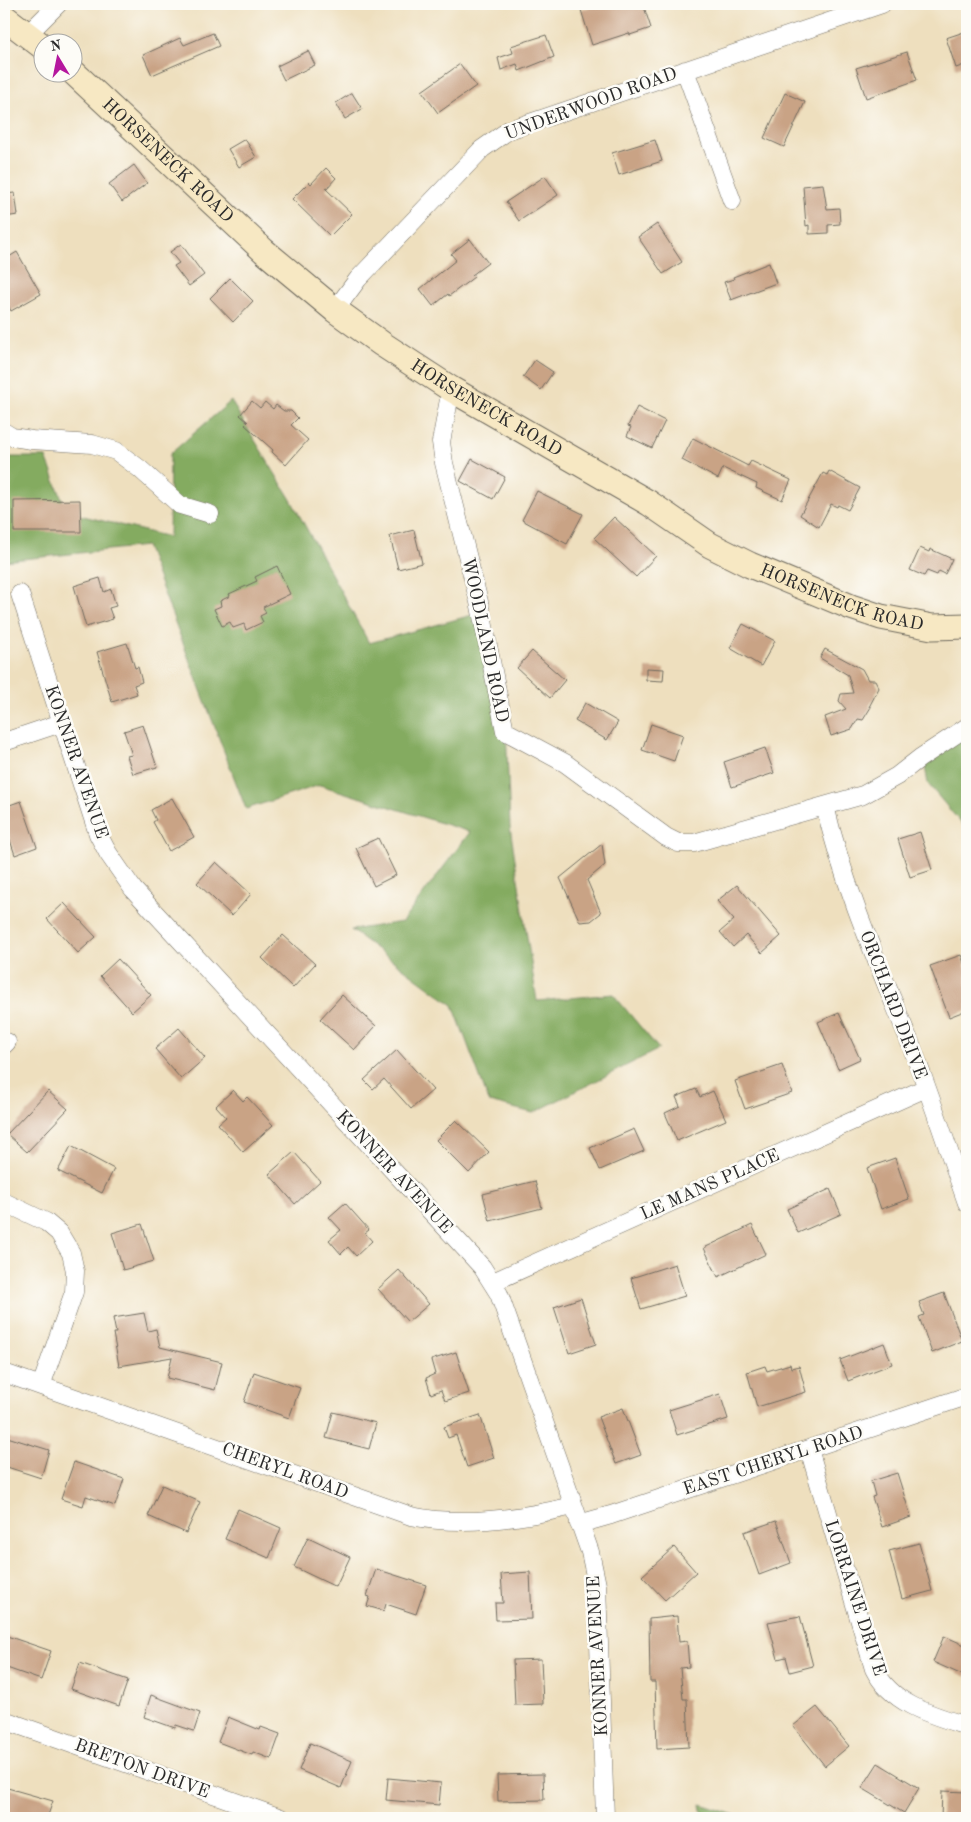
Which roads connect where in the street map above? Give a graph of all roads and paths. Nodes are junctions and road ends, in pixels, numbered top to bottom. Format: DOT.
graph roads {
  1 [pos="58,4"];
  2 [pos="882,4"];
  3 [pos="4,17"];
  4 [pos="40,32"];
  5 [pos="32,38"];
  6 [pos="685,70"];
  7 [pos="82,81"];
  8 [pos="732,201"];
  9 [pos="335,310"];
  10 [pos="451,389"];
  11 [pos="4,432"];
  12 [pos="210,514"];
  13 [pos="20,594"];
  14 [pos="967,626"];
  15 [pos="61,723"];
  16 [pos="967,727"];
  17 [pos="4,742"];
  18 [pos="825,806"];
  19 [pos="926,1088"];
  20 [pos="4,1202"];
  21 [pos="967,1203"];
  22 [pos="493,1282"];
  23 [pos="4,1374"];
  24 [pos="41,1386"];
  25 [pos="967,1396"];
  26 [pos="809,1449"];
  27 [pos="572,1506"];
  28 [pos="579,1524"];
  29 [pos="4,1720"];
  30 [pos="967,1726"];
  31 [pos="281,1818"];
  32 [pos="605,1818"];
  1 -- 4 [label="street"];
  2 -- 6 [label="street, UNDERWOOD ROAD"];
  3 -- 5 [label="street"];
  6 -- 8 [label="street"];
  6 -- 9 [label="street, UNDERWOOD ROAD"];
  7 -- 9 [label="street, HORSENECK ROAD"];
  9 -- 10 [label="street, HORSENECK ROAD"];
  10 -- 14 [label="street, HORSENECK ROAD"];
  10 -- 18 [label="street, WOODLAND ROAD"];
  11 -- 12 [label="street"];
  13 -- 15 [label="street, KONNER AVENUE"];
  15 -- 17 [label="street"];
  15 -- 22 [label="street, KONNER AVENUE"];
  16 -- 18 [label="street, WOODLAND ROAD"];
  18 -- 19 [label="street, ORCHARD DRIVE"];
  19 -- 21 [label="street, ORCHARD DRIVE"];
  19 -- 22 [label="street, LE MANS PLACE"];
  20 -- 24 [label="street"];
  22 -- 27 [label="street, KONNER AVENUE"];
  23 -- 24 [label="street, CHERYL ROAD"];
  24 -- 27 [label="street, CHERYL ROAD"];
  25 -- 26 [label="street, EAST CHERYL ROAD"];
  26 -- 28 [label="street, EAST CHERYL ROAD"];
  26 -- 30 [label="street, LORRAINE DRIVE"];
  27 -- 28 [label="street, KONNER AVENUE"];
  28 -- 32 [label="street, KONNER AVENUE"];
  29 -- 31 [label="street, BRETON DRIVE"];
}
